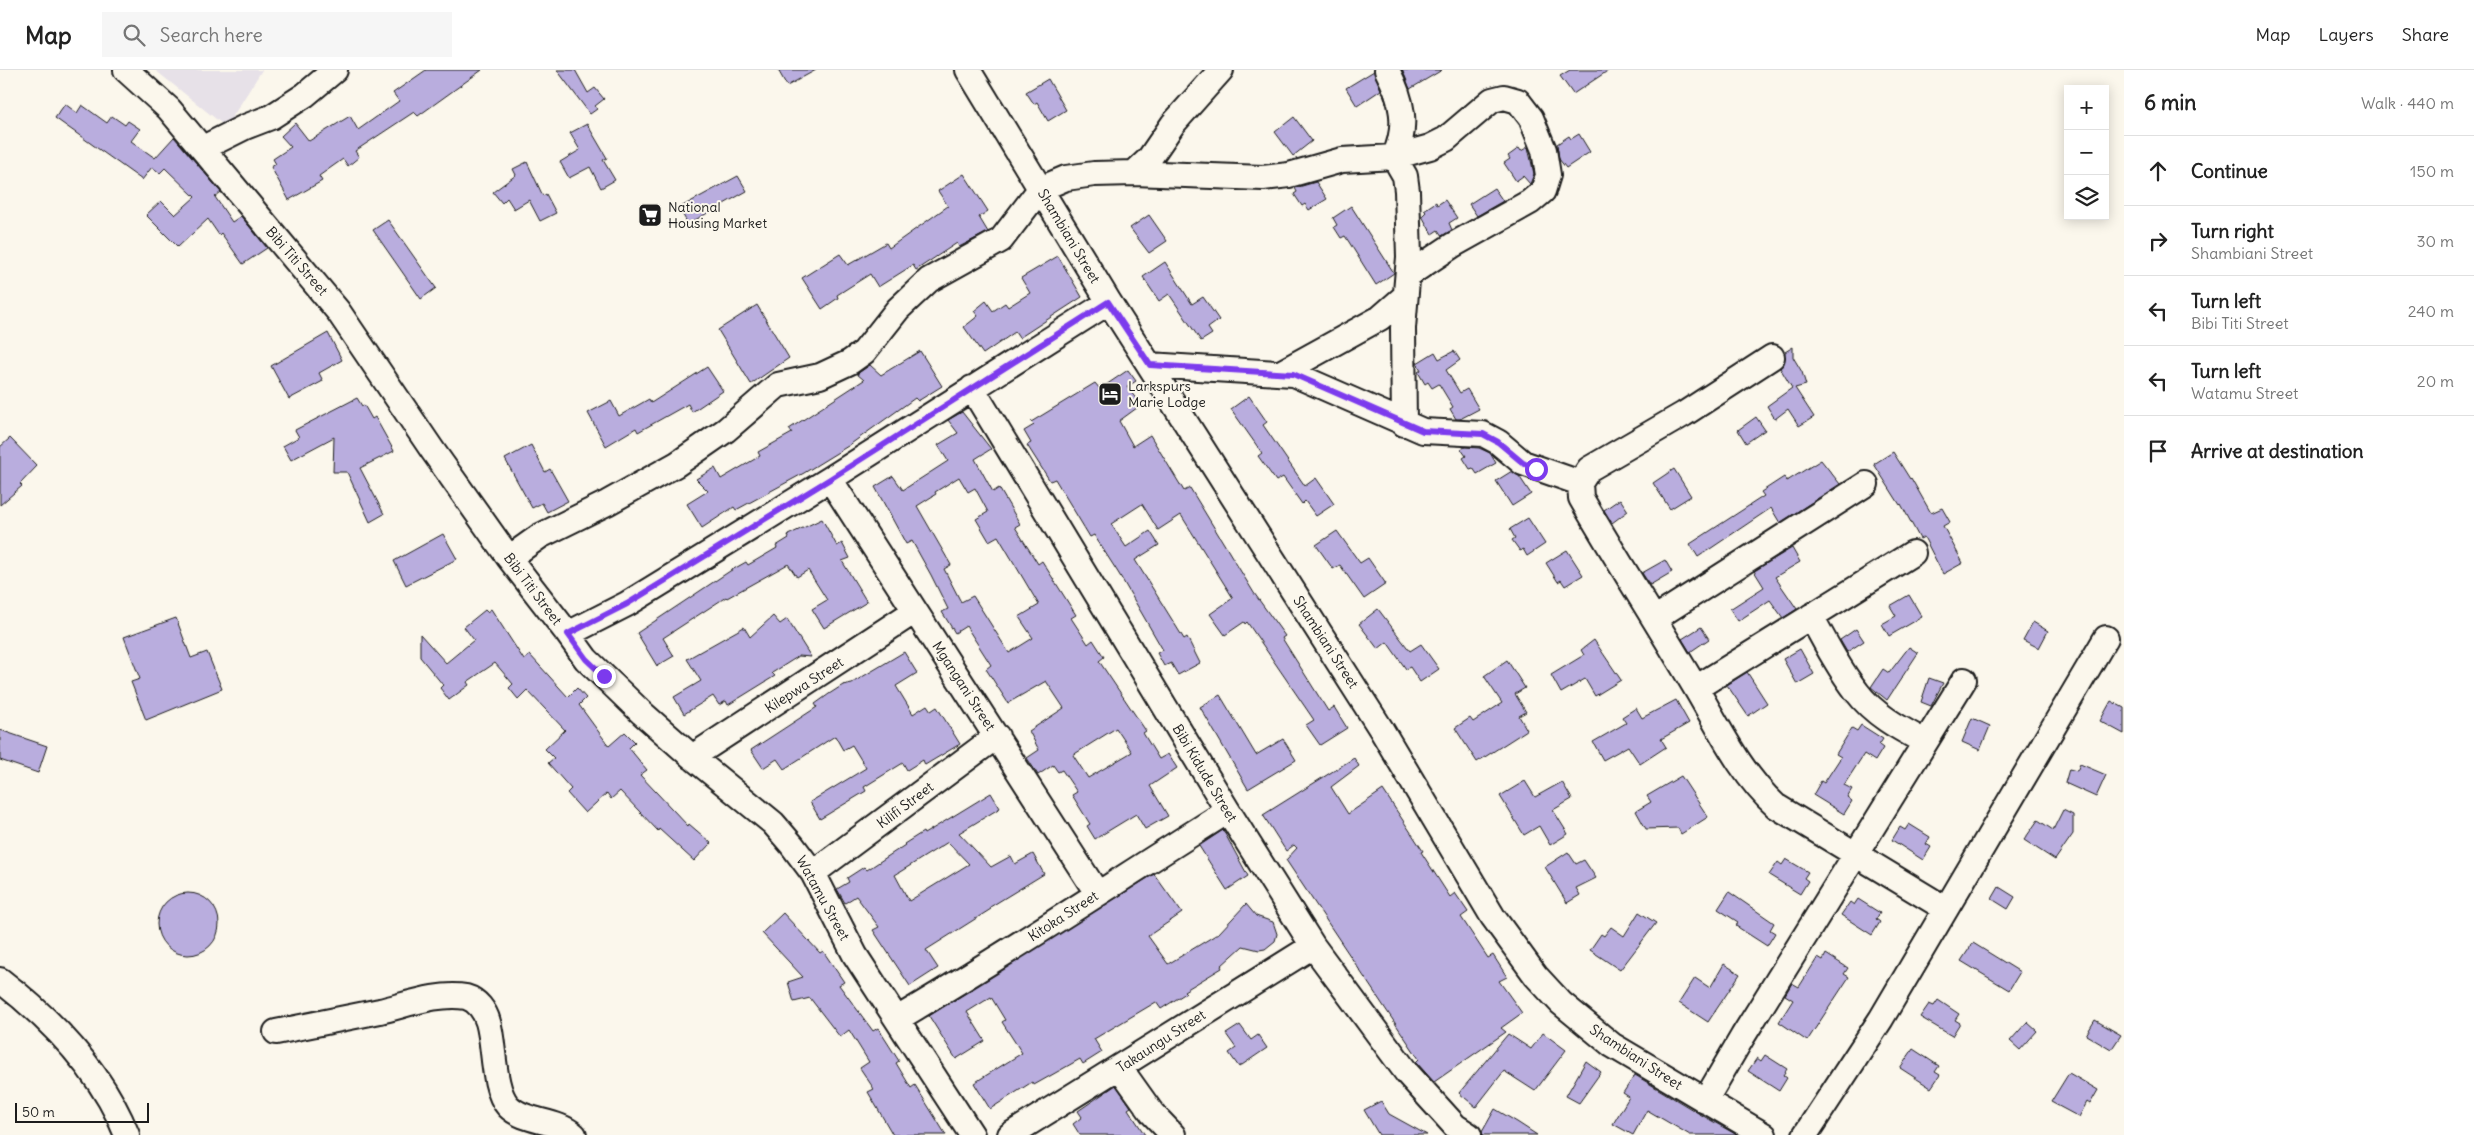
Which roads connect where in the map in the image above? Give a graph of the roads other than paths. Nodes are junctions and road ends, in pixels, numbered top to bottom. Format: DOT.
graph roads {
  1 [pos="126,70"];
  2 [pos="335,70"];
  3 [pos="968,70"];
  4 [pos="1221,70"];
  5 [pos="1387,70"];
  6 [pos="1430,147"];
  7 [pos="203,148"];
  8 [pos="1394,157"];
  9 [pos="1134,173"];
  10 [pos="1407,185"];
  11 [pos="1040,188"];
  12 [pos="1406,286"];
  13 [pos="1108,302"];
  14 [pos="1772,357"];
  15 [pos="1150,365"];
  16 [pos="1282,372"];
  17 [pos="972,388"];
  18 [pos="1404,424"];
  19 [pos="830,479"];
  20 [pos="1580,483"];
  21 [pos="1866,484"];
  22 [pos="1913,553"];
  23 [pos="510,558"];
  24 [pos="916,611"];
  25 [pos="1811,616"];
  26 [pos="1654,619"];
  27 [pos="568,634"];
  28 [pos="2106,638"];
  29 [pos="1964,680"];
  30 [pos="1696,688"];
  31 [pos="997,736"];
  32 [pos="1925,742"];
  33 [pos="692,757"];
  34 [pos="1228,811"];
  35 [pos="1856,853"];
  36 [pos="813,873"];
  37 [pos="1097,893"];
  38 [pos="1946,910"];
  39 [pos="1313,946"];
  40 [pos="0,980"];
  41 [pos="897,1019"];
  42 [pos="276,1032"];
  43 [pos="1120,1068"];
  44 [pos="1705,1100"];
  45 [pos="1458,1132"];
  46 [pos="127,1135"];
  47 [pos="574,1135"];
  48 [pos="972,1135"];
  49 [pos="1010,1135"];
  50 [pos="1172,1135"];
  51 [pos="1764,1135"];
  52 [pos="1805,1135"];
  1 -- 7 [label="street, Bibi Titi Street"];
  2 -- 7 [label="street"];
  3 -- 11 [label="street, Shambiani Street"];
  4 -- 9 [label="street"];
  5 -- 8 [label="street"];
  6 -- 8 [label="street"];
  6 -- 10 [label="street"];
  6 -- 12 [label="street"];
  7 -- 23 [label="street, Bibi Titi Street"];
  8 -- 9 [label="street"];
  8 -- 10 [label="street"];
  9 -- 11 [label="street"];
  10 -- 12 [label="street"];
  11 -- 13 [label="street, Shambiani Street"];
  11 -- 23 [label="street"];
  12 -- 16 [label="street"];
  12 -- 18 [label="street"];
  13 -- 15 [label="street, Shambiani Street"];
  13 -- 17 [label="street, Bibi Titi Street"];
  14 -- 20 [label="street"];
  15 -- 16 [label="street"];
  15 -- 44 [label="street, Shambiani Street"];
  16 -- 18 [label="street"];
  17 -- 19 [label="street, Bibi Titi Street"];
  17 -- 34 [label="street, Bibi Kidude Street"];
  18 -- 20 [label="street"];
  19 -- 24 [label="street, Mgangani Street"];
  19 -- 27 [label="street, Bibi Titi Street"];
  20 -- 26 [label="street"];
  21 -- 26 [label="street"];
  22 -- 25 [label="street"];
  23 -- 27 [label="street, Bibi Titi Street"];
  24 -- 31 [label="street, Mgangani Street"];
  24 -- 33 [label="street, Kilepwa Street"];
  25 -- 30 [label="street"];
  25 -- 32 [label="street"];
  26 -- 30 [label="street"];
  27 -- 33 [label="street, Watamu Street"];
  28 -- 38 [label="street"];
  29 -- 32 [label="street"];
  30 -- 35 [label="street"];
  31 -- 36 [label="street, Kilifi Street"];
  31 -- 37 [label="street, Mgangani Street"];
  32 -- 35 [label="street"];
  33 -- 36 [label="street, Watamu Street"];
  34 -- 37 [label="street, Kitoka Street"];
  34 -- 39 [label="street, Bibi Kidude Street"];
  35 -- 38 [label="street"];
  35 -- 44 [label="street"];
  36 -- 41 [label="street, Watamu Street"];
  37 -- 41 [label="street, Kitoka Street"];
  38 -- 52 [label="street"];
  39 -- 43 [label="street, Takaungu Street"];
  39 -- 45 [label="street, Bibi Kidude Street"];
  40 -- 46 [label="street"];
  41 -- 48 [label="street, Watamu Street"];
  42 -- 47 [label="street"];
  43 -- 49 [label="street, Takaungu Street"];
  43 -- 50 [label="street"];
  44 -- 51 [label="street, Shambiani Street"];
}
